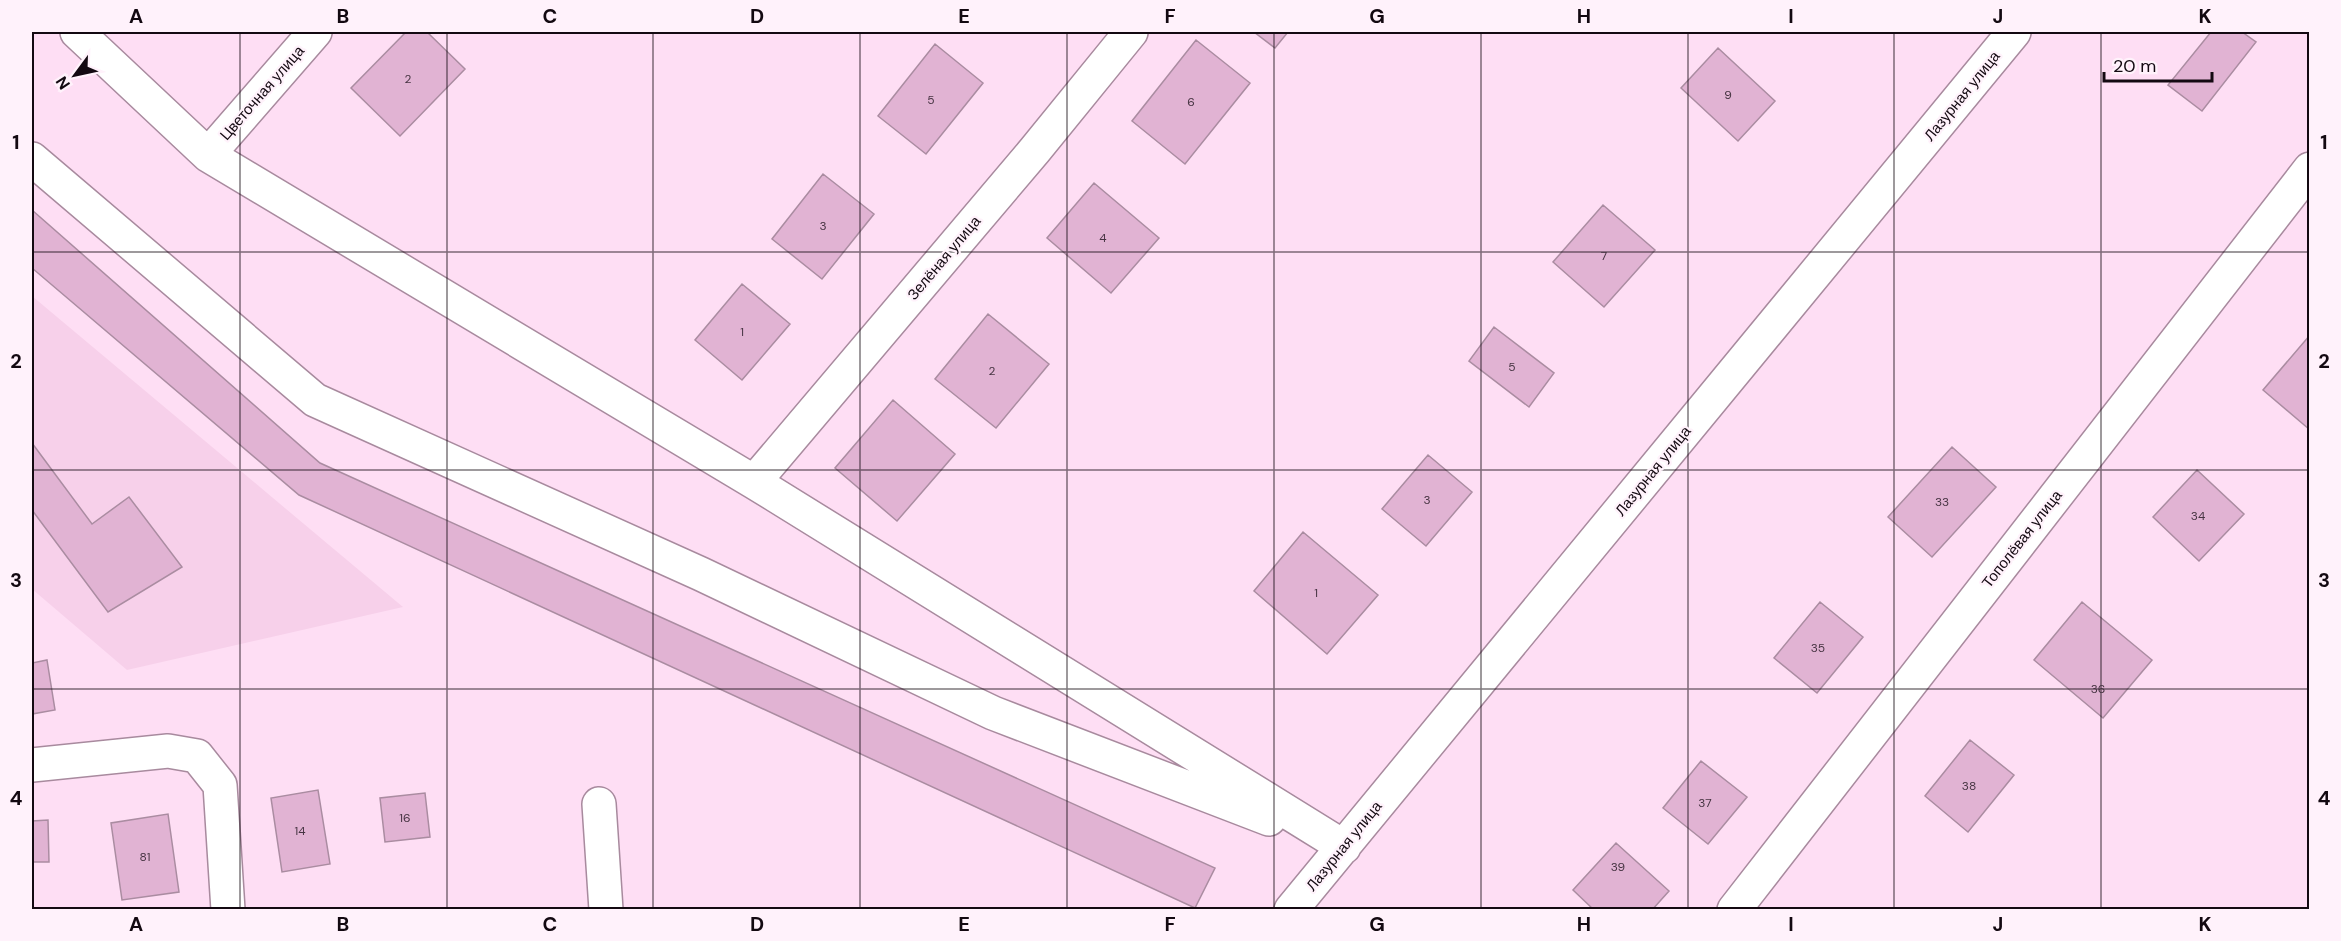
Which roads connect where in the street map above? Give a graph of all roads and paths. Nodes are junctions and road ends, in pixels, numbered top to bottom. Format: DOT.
graph roads {
  1 [pos="77,32"];
  2 [pos="315,32"];
  3 [pos="1131,32"];
  4 [pos="2014,32"];
  5 [pos="208,154"];
  6 [pos="32,159"];
  7 [pos="2310,169"];
  8 [pos="754,482"];
  9 [pos="32,765"];
  10 [pos="599,804"];
  11 [pos="1344,847"];
  12 [pos="1300,907"];
  13 [pos="228,909"];
  14 [pos="606,909"];
  15 [pos="1734,909"];
  1 -- 5 [label="street"];
  2 -- 5 [label="street, Цветочная улица"];
  3 -- 8 [label="street, Зелёная улица"];
  4 -- 11 [label="street, Лазурная улица"];
  5 -- 8 [label="street"];
  6 -- 11 [label="street"];
  7 -- 15 [label="street, Тополёвая улица"];
  8 -- 11 [label="street"];
  9 -- 13 [label="street"];
  10 -- 14 [label="street"];
  11 -- 12 [label="street, Лазурная улица"];
}
